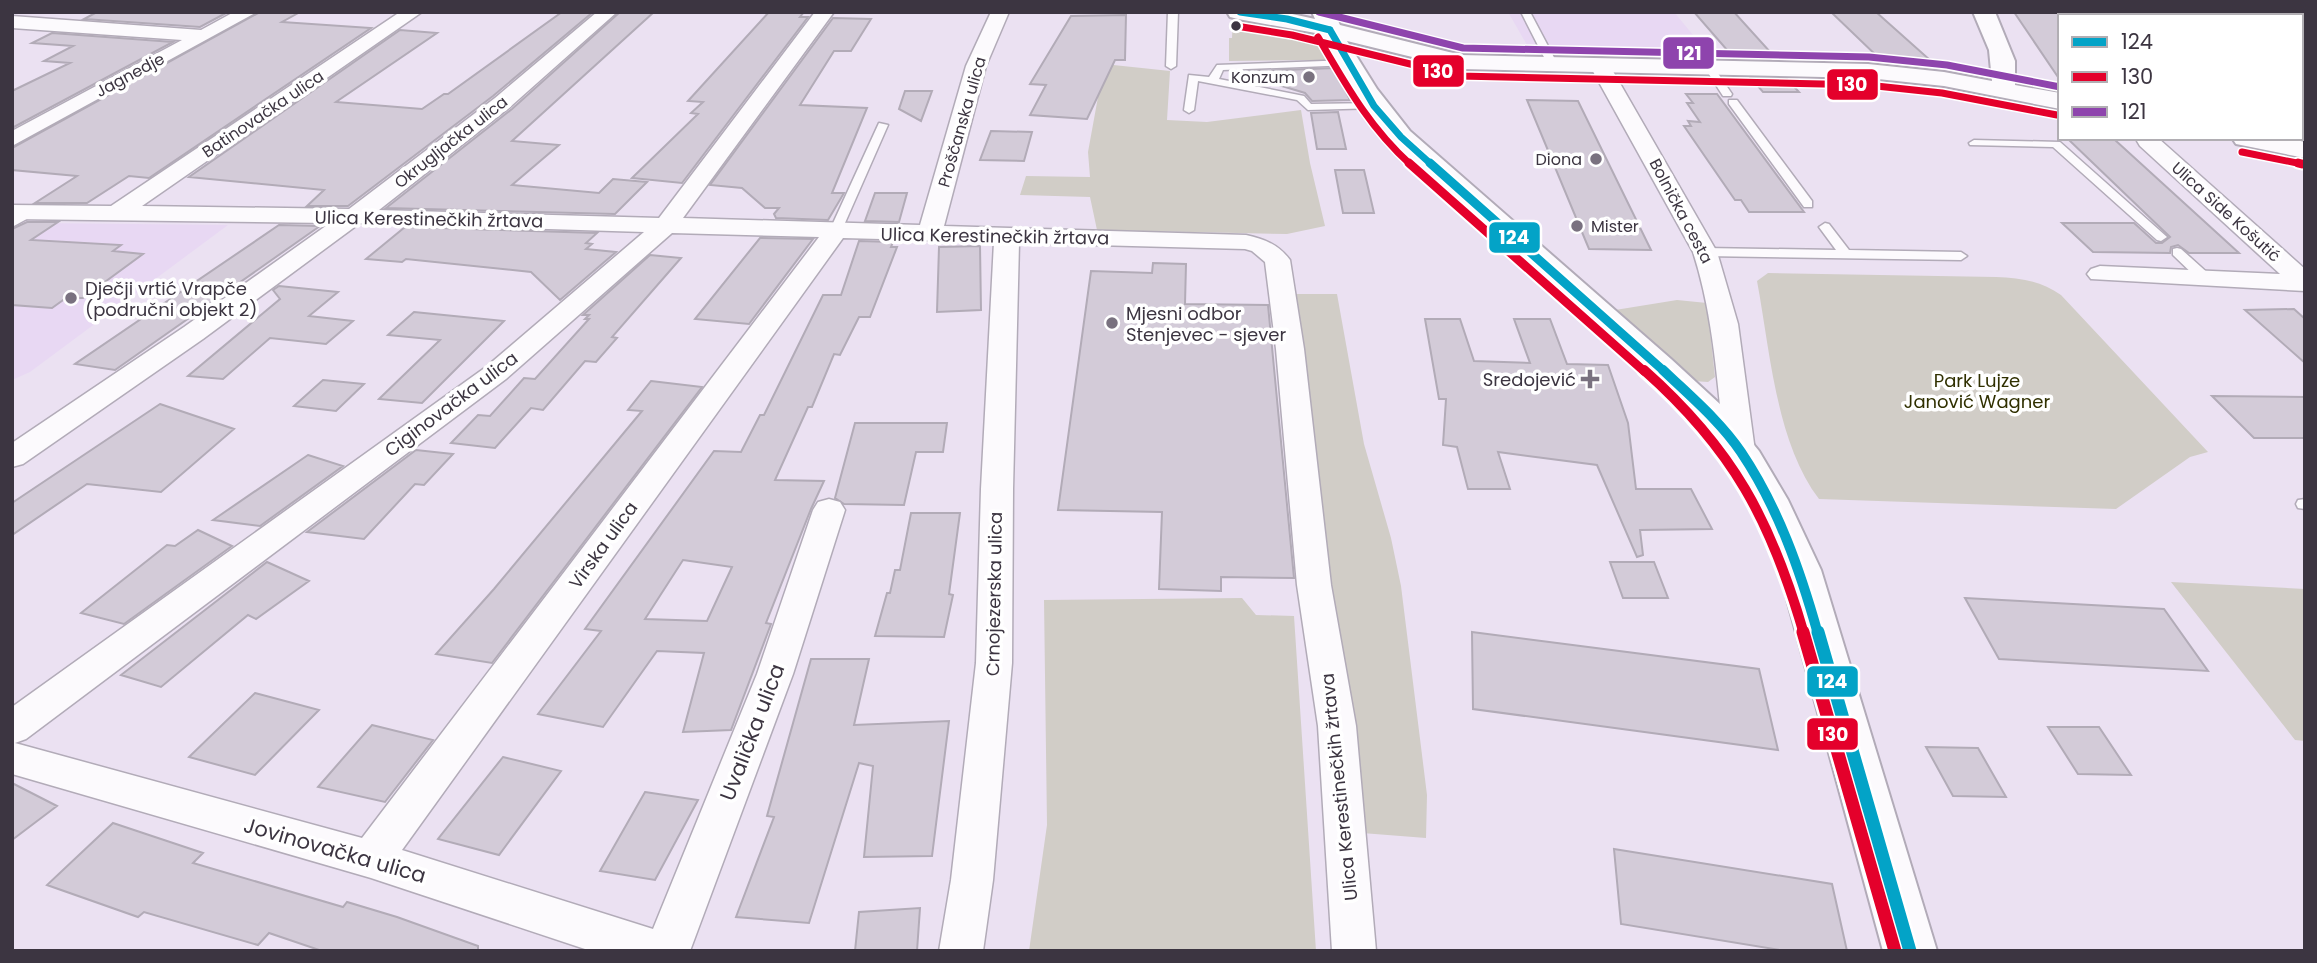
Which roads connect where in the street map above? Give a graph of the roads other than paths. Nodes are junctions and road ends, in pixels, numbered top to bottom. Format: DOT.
graph roads {
  1 [pos="248,12"];
  2 [pos="413,12"];
  3 [pos="608,12"];
  4 [pos="825,12"];
  5 [pos="1000,12"];
  6 [pos="1172,12"];
  7 [pos="1238,12"];
  8 [pos="1525,12"];
  9 [pos="1984,12"];
  10 [pos="1327,21"];
  11 [pos="12,22"];
  12 [pos="204,36"];
  13 [pos="1461,62"];
  14 [pos="1553,65"];
  15 [pos="1171,66"];
  16 [pos="1600,66"];
  17 [pos="1247,67"];
  18 [pos="1710,68"];
  19 [pos="1213,80"];
  20 [pos="1361,82"];
  21 [pos="1245,87"];
  22 [pos="2001,89"];
  23 [pos="2058,101"];
  24 [pos="1189,110"];
  25 [pos="12,122"];
  26 [pos="39,125"];
  27 [pos="883,125"];
  28 [pos="12,140"];
  29 [pos="2255,140"];
  30 [pos="2148,141"];
  31 [pos="1974,143"];
  32 [pos="2305,150"];
  33 [pos="1808,204"];
  34 [pos="114,215"];
  35 [pos="18,216"];
  36 [pos="354,216"];
  37 [pos="665,226"];
  38 [pos="1825,227"];
  39 [pos="835,232"];
  40 [pos="930,234"];
  41 [pos="1007,236"];
  42 [pos="2161,237"];
  43 [pos="1705,252"];
  44 [pos="2177,252"];
  45 [pos="1846,255"];
  46 [pos="1961,256"];
  47 [pos="2100,275"];
  48 [pos="2204,278"];
  49 [pos="2305,283"];
  50 [pos="1740,451"];
  51 [pos="12,457"];
  52 [pos="829,510"];
  53 [pos="12,728"];
  54 [pos="12,758"];
  55 [pos="371,859"];
  56 [pos="655,951"];
  57 [pos="667,951"];
  58 [pos="961,951"];
  59 [pos="1354,951"];
  60 [pos="1910,951"];
  1 -- 12 [label="street, Jagnedje"];
  2 -- 34 [label="street, Batinovačka ulica"];
  3 -- 36 [label="street, Okrugljačka ulica"];
  4 -- 37 [label="street, Ciginovačka ulica"];
  5 -- 40 [label="street, Proščanska ulica"];
  6 -- 15 [label="lane"];
  7 -- 10 [label="street"];
  8 -- 14 [label="lane"];
  9 -- 22 [label="street"];
  10 -- 13 [label="street"];
  10 -- 20 [label="street"];
  11 -- 12 [label="street"];
  12 -- 26 [label="street, Jagnedje"];
  13 -- 14 [label="street"];
  13 -- 20 [label="street"];
  14 -- 16 [label="street"];
  16 -- 18 [label="street"];
  16 -- 43 [label="street, Bolnička cesta"];
  17 -- 19 [label="lane"];
  17 -- 20 [label="lane"];
  17 -- 21 [label="lane"];
  18 -- 22 [label="street"];
  18 -- 33 [label="lane"];
  19 -- 21 [label="lane"];
  19 -- 24 [label="lane"];
  20 -- 21 [label="lane"];
  20 -- 50 [label="street"];
  22 -- 23 [label="street"];
  25 -- 26 [label="street"];
  26 -- 28 [label="street, Jagnedje"];
  27 -- 39 [label="lane"];
  29 -- 32 [label="street"];
  30 -- 49 [label="street, Ulica Side Košutić"];
  31 -- 42 [label="lane"];
  34 -- 35 [label="street, Ulica Kerestinečkih žrtava"];
  34 -- 36 [label="street, Ulica Kerestinečkih žrtava"];
  36 -- 37 [label="street, Ulica Kerestinečkih žrtava"];
  36 -- 51 [label="street, Okrugljačka ulica"];
  37 -- 39 [label="street, Ulica Kerestinečkih žrtava"];
  37 -- 53 [label="street, Ciginovačka ulica"];
  38 -- 45 [label="lane"];
  39 -- 40 [label="street, Ulica Kerestinečkih žrtava"];
  39 -- 55 [label="street, Virska ulica"];
  40 -- 41 [label="street, Ulica Kerestinečkih žrtava"];
  41 -- 58 [label="street, Crnojezerska ulica"];
  41 -- 59 [label="street, Ulica Kerestinečkih žrtava"];
  43 -- 45 [label="lane"];
  43 -- 50 [label="street, Bolnička cesta"];
  44 -- 48 [label="lane"];
  45 -- 46 [label="lane"];
  47 -- 48 [label="street, Ulica Side Košutić"];
  48 -- 49 [label="street, Ulica Side Košutić"];
  50 -- 60 [label="street"];
  52 -- 57 [label="street, Uvalička ulica"];
  54 -- 55 [label="street, Jovinovačka ulica"];
  55 -- 56 [label="street, Jovinovačka ulica"];
}
